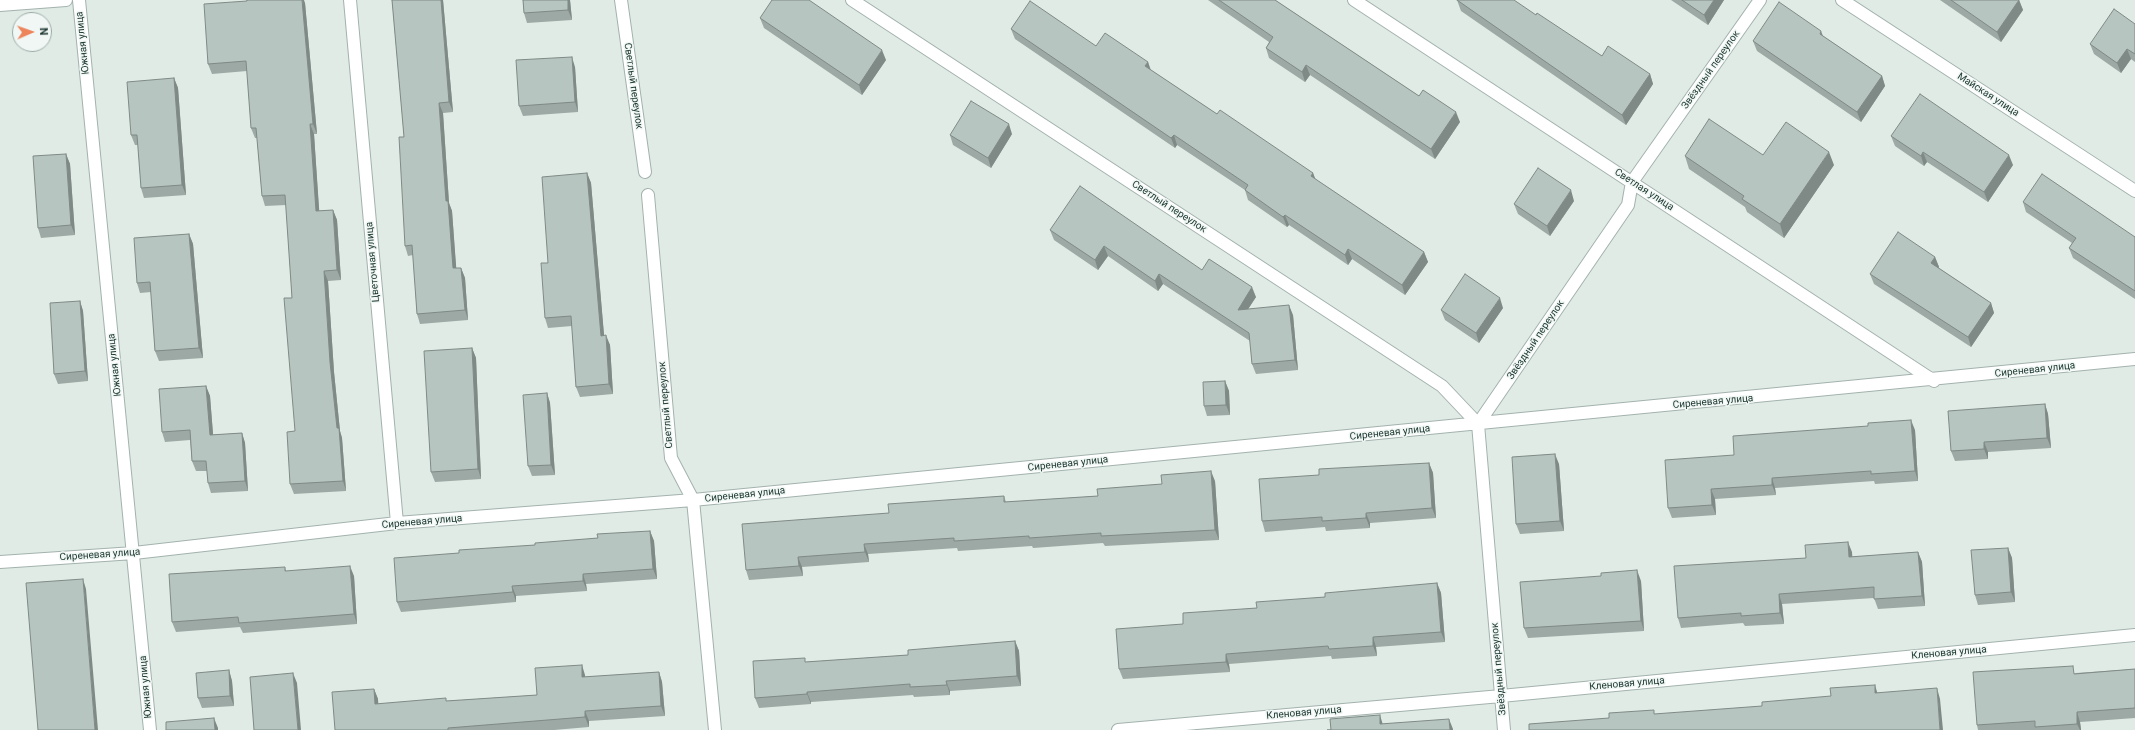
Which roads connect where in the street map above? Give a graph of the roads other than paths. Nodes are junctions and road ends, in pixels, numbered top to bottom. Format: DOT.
graph roads {
  1 [pos="66,0"];
  2 [pos="79,0"];
  3 [pos="350,0"];
  4 [pos="621,0"];
  5 [pos="852,0"];
  6 [pos="1354,0"];
  7 [pos="1760,0"];
  8 [pos="1842,0"];
  9 [pos="0,5"];
  10 [pos="645,172"];
  11 [pos="1632,182"];
  12 [pos="2135,191"];
  13 [pos="648,195"];
  14 [pos="2135,360"];
  15 [pos="1934,380"];
  16 [pos="1478,424"];
  17 [pos="693,500"];
  18 [pos="397,523"];
  19 [pos="134,553"];
  20 [pos="0,562"];
  21 [pos="2135,635"];
  22 [pos="1501,696"];
  23 [pos="150,730"];
  24 [pos="715,730"];
  25 [pos="1118,730"];
  26 [pos="1504,730"];
  1 -- 9 [label="street"];
  2 -- 19 [label="street, Южная улица"];
  3 -- 18 [label="street, Цветочная улица"];
  4 -- 10 [label="street, Светлый переулок"];
  5 -- 16 [label="street, Светлый переулок"];
  6 -- 11 [label="street, Светлая улица"];
  7 -- 11 [label="street, Звёздный переулок"];
  8 -- 12 [label="street, Майская улица"];
  11 -- 15 [label="street, Светлая улица"];
  11 -- 16 [label="street, Звёздный переулок"];
  13 -- 17 [label="street, Светлый переулок"];
  14 -- 15 [label="street, Сиреневая улица"];
  15 -- 16 [label="street, Сиреневая улица"];
  16 -- 17 [label="street, Сиреневая улица"];
  16 -- 22 [label="street, Звёздный переулок"];
  17 -- 18 [label="street, Сиреневая улица"];
  17 -- 24 [label="street, Светлый переулок"];
  18 -- 19 [label="street, Сиреневая улица"];
  19 -- 20 [label="street, Сиреневая улица"];
  19 -- 23 [label="street, Южная улица"];
  21 -- 22 [label="street, Кленовая улица"];
  22 -- 25 [label="street, Кленовая улица"];
  22 -- 26 [label="street, Звёздный переулок"];
}
